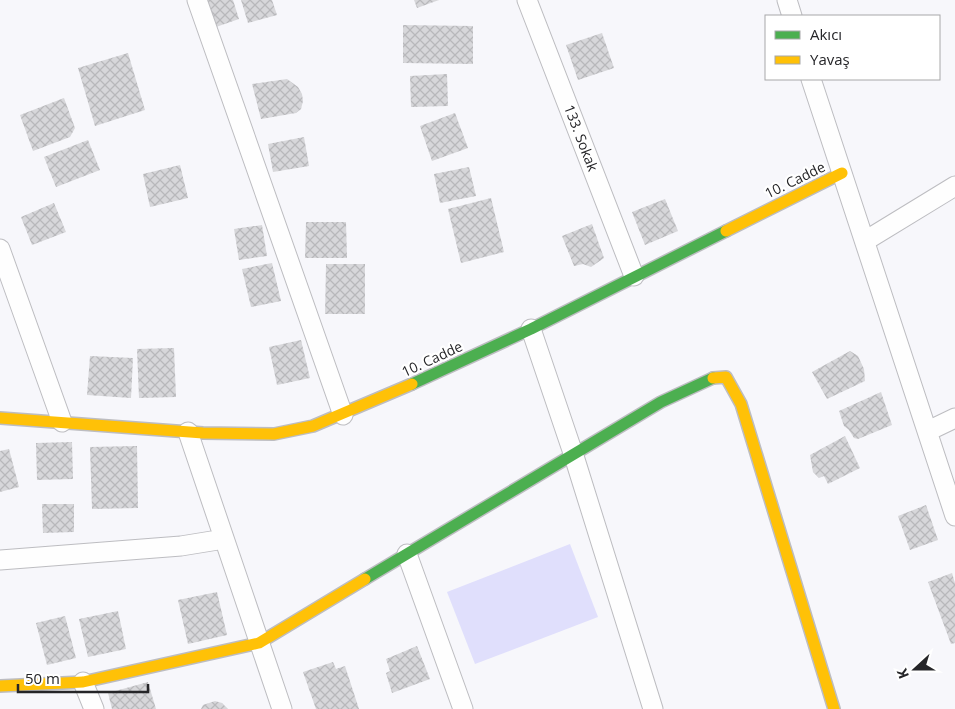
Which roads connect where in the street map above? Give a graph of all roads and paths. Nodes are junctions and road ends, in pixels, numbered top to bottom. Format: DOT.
graph roads {
  1 [pos="197,0"];
  2 [pos="527,0"];
  3 [pos="787,0"];
  4 [pos="792,15"];
  5 [pos="811,80"];
  6 [pos="842,173"];
  7 [pos="955,186"];
  8 [pos="865,241"];
  9 [pos="0,250"];
  10 [pos="634,276"];
  11 [pos="531,329"];
  12 [pos="343,415"];
  13 [pos="0,418"];
  14 [pos="955,418"];
  15 [pos="62,422"];
  16 [pos="928,431"];
  17 [pos="188,432"];
  18 [pos="573,453"];
  19 [pos="955,516"];
  20 [pos="224,539"];
  21 [pos="407,554"];
  22 [pos="0,560"];
  23 [pos="259,643"];
  24 [pos="83,682"];
  25 [pos="0,686"];
  26 [pos="94,709"];
  27 [pos="282,709"];
  28 [pos="463,709"];
  29 [pos="653,709"];
  30 [pos="834,709"];
  1 -- 12 [label="street"];
  2 -- 10 [label="street, 133. Sokak"];
  3 -- 4 [label="street"];
  5 -- 6 [label="street"];
  6 -- 8 [label="street"];
  6 -- 10 [label="street, 10. Cadde"];
  7 -- 8 [label="street"];
  8 -- 16 [label="street"];
  9 -- 15 [label="street"];
  10 -- 11 [label="street, 10. Cadde"];
  11 -- 12 [label="street, 10. Cadde"];
  11 -- 18 [label="street"];
  12 -- 17 [label="street, 10. Cadde"];
  13 -- 15 [label="street, 10. Cadde"];
  14 -- 16 [label="street"];
  15 -- 17 [label="street, 10. Cadde"];
  16 -- 19 [label="street"];
  17 -- 20 [label="street"];
  18 -- 21 [label="street"];
  18 -- 29 [label="street"];
  18 -- 30 [label="street"];
  20 -- 22 [label="street"];
  20 -- 23 [label="street"];
  21 -- 23 [label="street"];
  21 -- 28 [label="street"];
  23 -- 24 [label="street"];
  23 -- 27 [label="street"];
  24 -- 25 [label="street"];
  24 -- 26 [label="street"];
}
